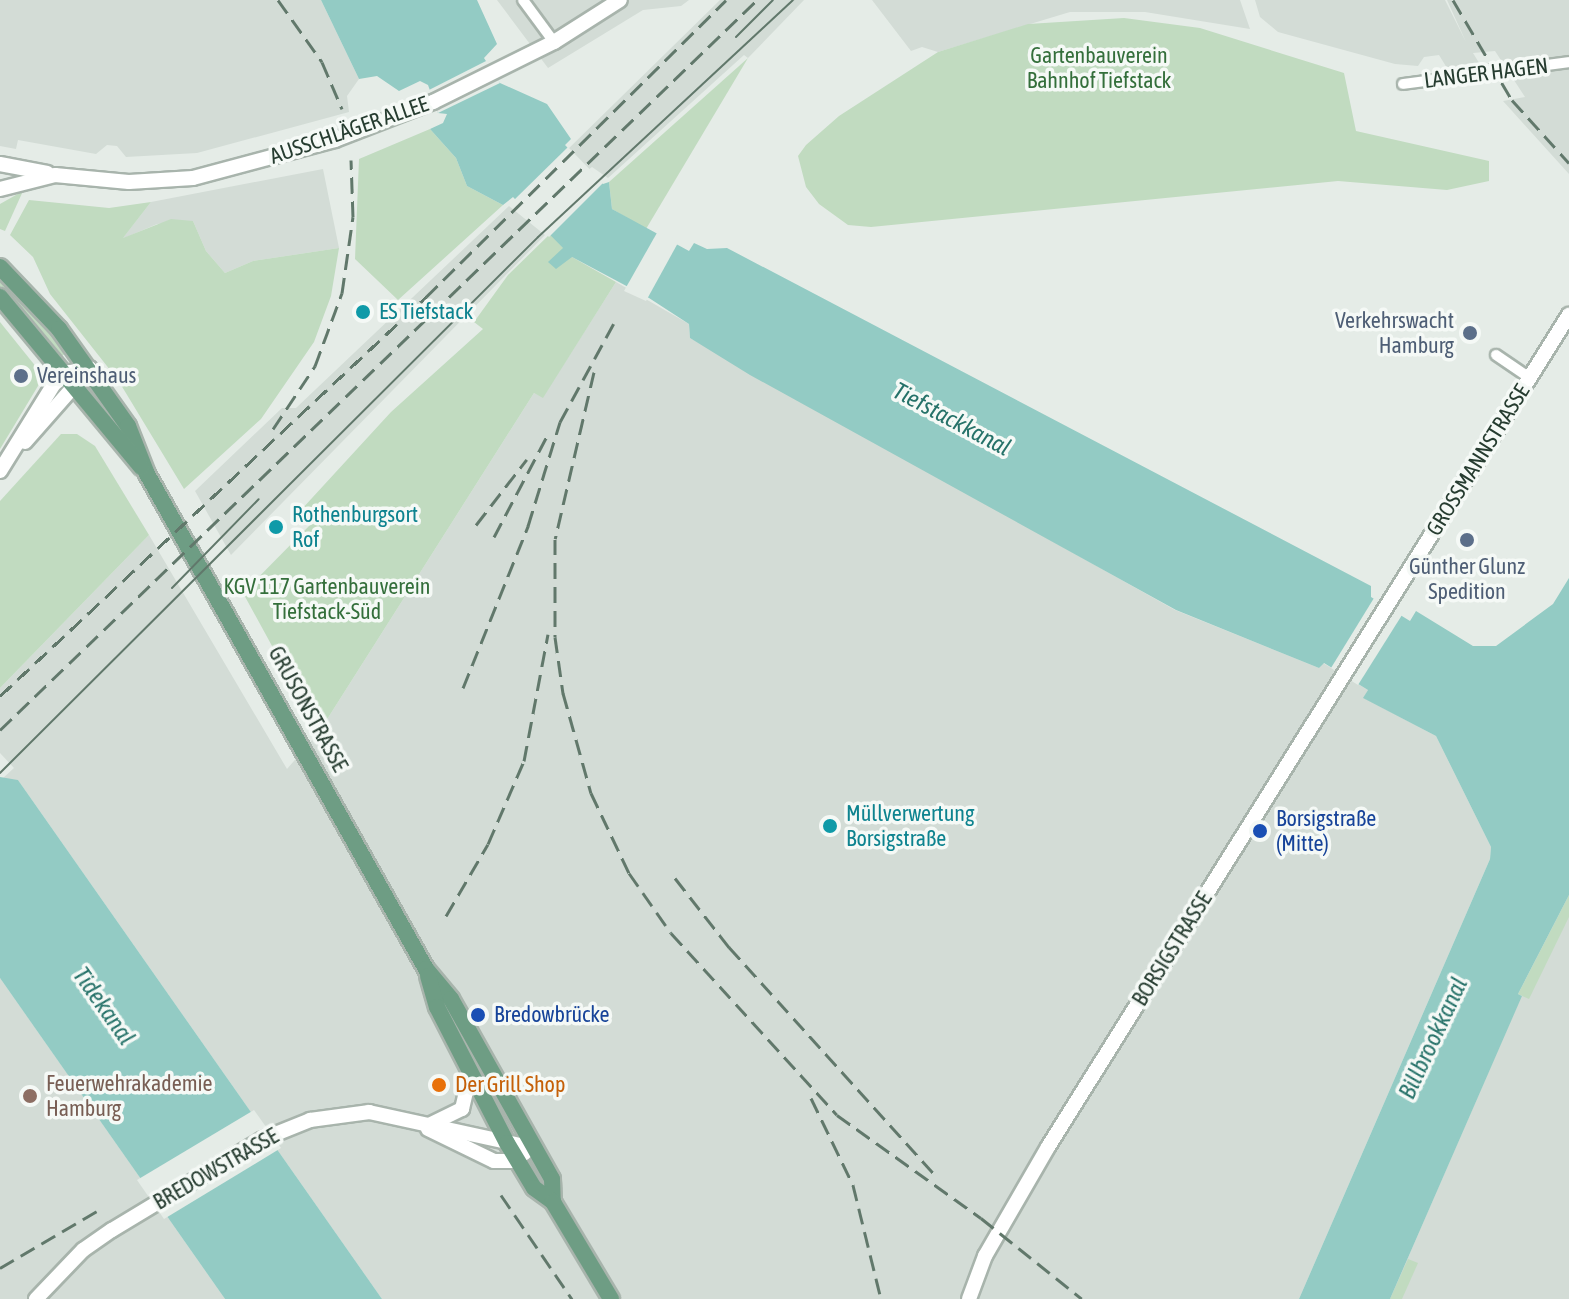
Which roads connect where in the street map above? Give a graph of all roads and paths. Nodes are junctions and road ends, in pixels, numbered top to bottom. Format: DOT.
graph roads {
  1 [pos="523,0"];
  2 [pos="620,0"];
  3 [pos="554,42"];
  4 [pos="1569,62"];
  5 [pos="1403,84"];
  6 [pos="4,167"];
  7 [pos="55,175"];
  8 [pos="0,189"];
  9 [pos="0,267"];
  10 [pos="0,297"];
  11 [pos="1569,315"];
  12 [pos="1496,355"];
  13 [pos="90,368"];
  14 [pos="65,375"];
  15 [pos="1530,378"];
  16 [pos="76,389"];
  17 [pos="13,453"];
  18 [pos="0,471"];
  19 [pos="147,474"];
  20 [pos="1387,606"];
  21 [pos="426,969"];
  22 [pos="470,1075"];
  23 [pos="425,1126"];
  24 [pos="507,1143"];
  25 [pos="534,1148"];
  26 [pos="516,1159"];
  27 [pos="553,1202"];
  28 [pos="36,1299"];
  29 [pos="611,1299"];
  30 [pos="969,1299"];
  1 -- 3 [label="street"];
  2 -- 3 [label="street, AUSSCHLÄGER ALLEE"];
  3 -- 7 [label="street, AUSSCHLÄGER ALLEE"];
  4 -- 5 [label="street, LANGER HAGEN"];
  6 -- 7 [label="street, AUSSCHLÄGER ALLEE"];
  7 -- 8 [label="street, AUSSCHLÄGER ALLEE"];
  9 -- 13 [label="main road, GRUSONSTRASSE"];
  10 -- 14 [label="main road, GRUSONSTRASSE"];
  11 -- 15 [label="street, GROSSMANNSTRASSE"];
  12 -- 15 [label="street"];
  13 -- 14 [label="street"];
  13 -- 16 [label="street"];
  13 -- 19 [label="main road, GRUSONSTRASSE"];
  14 -- 16 [label="main road, GRUSONSTRASSE"];
  14 -- 17 [label="street"];
  15 -- 20 [label="street, GROSSMANNSTRASSE"];
  16 -- 17 [label="street"];
  16 -- 19 [label="main road, GRUSONSTRASSE"];
  17 -- 18 [label="street"];
  19 -- 21 [label="main road, GRUSONSTRASSE"];
  20 -- 30 [label="street, BORSIGSTRASSE"];
  21 -- 22 [label="main road, GRUSONSTRASSE"];
  21 -- 25 [label="main road, GRUSONSTRASSE"];
  22 -- 23 [label="street"];
  22 -- 24 [label="main road, GRUSONSTRASSE"];
  23 -- 24 [label="street, BREDOWSTRASSE"];
  23 -- 26 [label="street, BREDOWSTRASSE"];
  23 -- 28 [label="street, BREDOWSTRASSE"];
  24 -- 25 [label="street, BREDOWSTRASSE"];
  24 -- 26 [label="main road, GRUSONSTRASSE"];
  25 -- 26 [label="street"];
  25 -- 27 [label="main road, GRUSONSTRASSE"];
  26 -- 27 [label="main road, GRUSONSTRASSE"];
  27 -- 29 [label="main road, GRUSONSTRASSE"];
}
